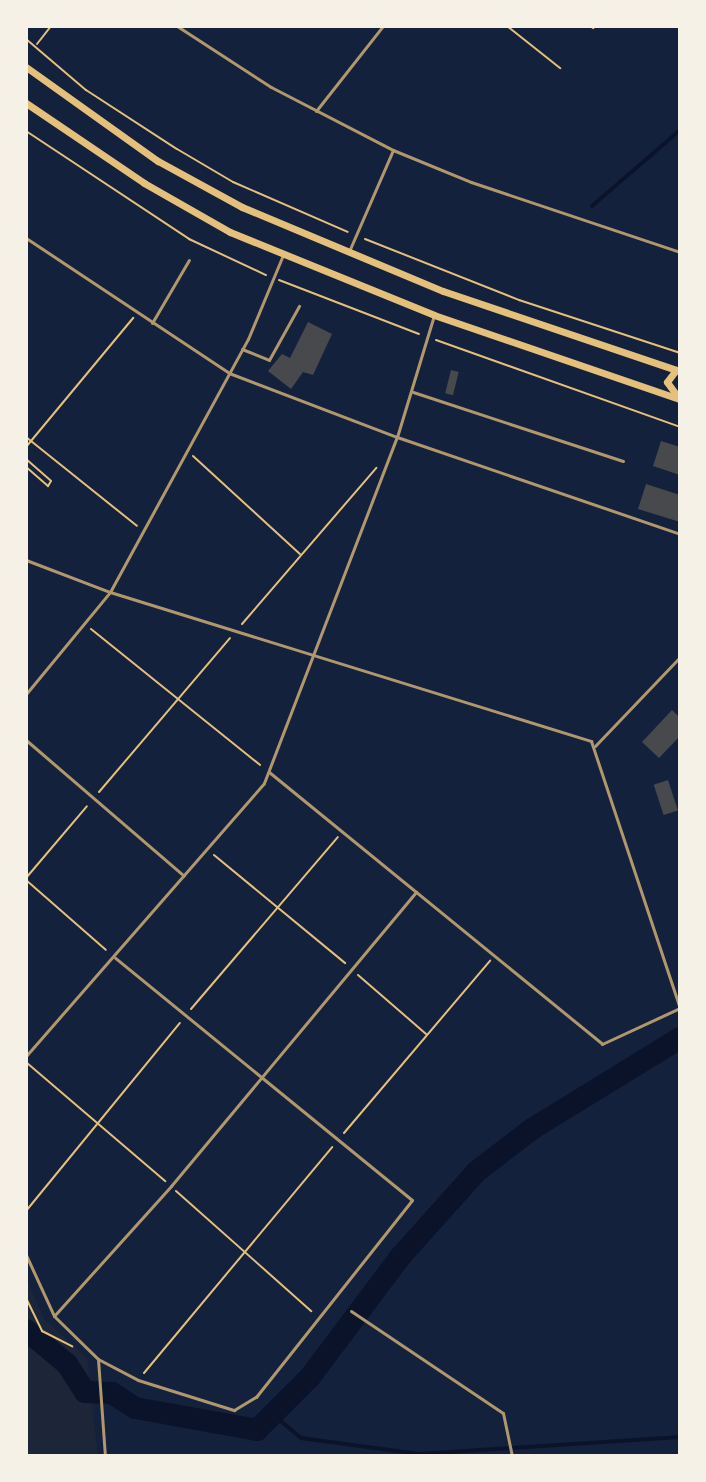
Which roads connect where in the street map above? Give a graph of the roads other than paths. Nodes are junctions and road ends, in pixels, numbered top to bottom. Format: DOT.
graph roads {
  1 [pos="177,26"];
  2 [pos="383,26"];
  3 [pos="26,67"];
  4 [pos="26,103"];
  5 [pos="316,111"];
  6 [pos="393,150"];
  7 [pos="26,238"];
  8 [pos="680,252"];
  9 [pos="348,253"];
  10 [pos="283,255"];
  11 [pos="189,260"];
  12 [pos="299,306"];
  13 [pos="434,315"];
  14 [pos="152,323"];
  15 [pos="242,349"];
  16 [pos="678,370"];
  17 [pos="229,373"];
  18 [pos="413,392"];
  19 [pos="680,399"];
  20 [pos="397,437"];
  21 [pos="623,461"];
  22 [pos="680,534"];
  23 [pos="26,560"];
  24 [pos="110,592"];
  25 [pos="315,653"];
  26 [pos="680,657"];
  27 [pos="26,694"];
  28 [pos="26,740"];
  29 [pos="595,746"];
  30 [pos="268,772"];
  31 [pos="184,876"];
  32 [pos="416,892"];
  33 [pos="115,958"];
  34 [pos="680,1008"];
  35 [pos="26,1056"];
  36 [pos="261,1079"];
  37 [pos="26,1255"];
  38 [pos="351,1311"];
  39 [pos="54,1316"];
  40 [pos="98,1359"];
  41 [pos="512,1453"];
  42 [pos="105,1456"];
  1 -- 5 [label="lane"];
  2 -- 5 [label="lane"];
  3 -- 9 [label="main road"];
  4 -- 10 [label="main road"];
  5 -- 6 [label="lane"];
  6 -- 8 [label="lane"];
  6 -- 9 [label="lane"];
  7 -- 14 [label="lane"];
  9 -- 16 [label="main road"];
  10 -- 13 [label="main road"];
  10 -- 15 [label="lane"];
  11 -- 14 [label="lane"];
  12 -- 15 [label="lane"];
  13 -- 18 [label="lane"];
  13 -- 19 [label="main road"];
  14 -- 17 [label="lane"];
  15 -- 17 [label="lane"];
  16 -- 19 [label="main road"];
  17 -- 20 [label="lane"];
  17 -- 24 [label="lane"];
  18 -- 20 [label="lane"];
  18 -- 21 [label="lane"];
  20 -- 22 [label="lane"];
  20 -- 25 [label="lane"];
  23 -- 24 [label="lane"];
  24 -- 25 [label="lane"];
  24 -- 27 [label="lane"];
  25 -- 29 [label="lane"];
  25 -- 30 [label="lane"];
  26 -- 29 [label="lane"];
  28 -- 31 [label="lane"];
  29 -- 34 [label="lane"];
  30 -- 31 [label="lane"];
  30 -- 32 [label="lane"];
  31 -- 33 [label="lane"];
  32 -- 34 [label="lane"];
  32 -- 36 [label="lane"];
  33 -- 35 [label="lane"];
  33 -- 36 [label="lane"];
  36 -- 39 [label="lane"];
  36 -- 40 [label="lane"];
  37 -- 39 [label="lane"];
  38 -- 41 [label="lane"];
  39 -- 40 [label="lane"];
  40 -- 42 [label="lane"];
}
